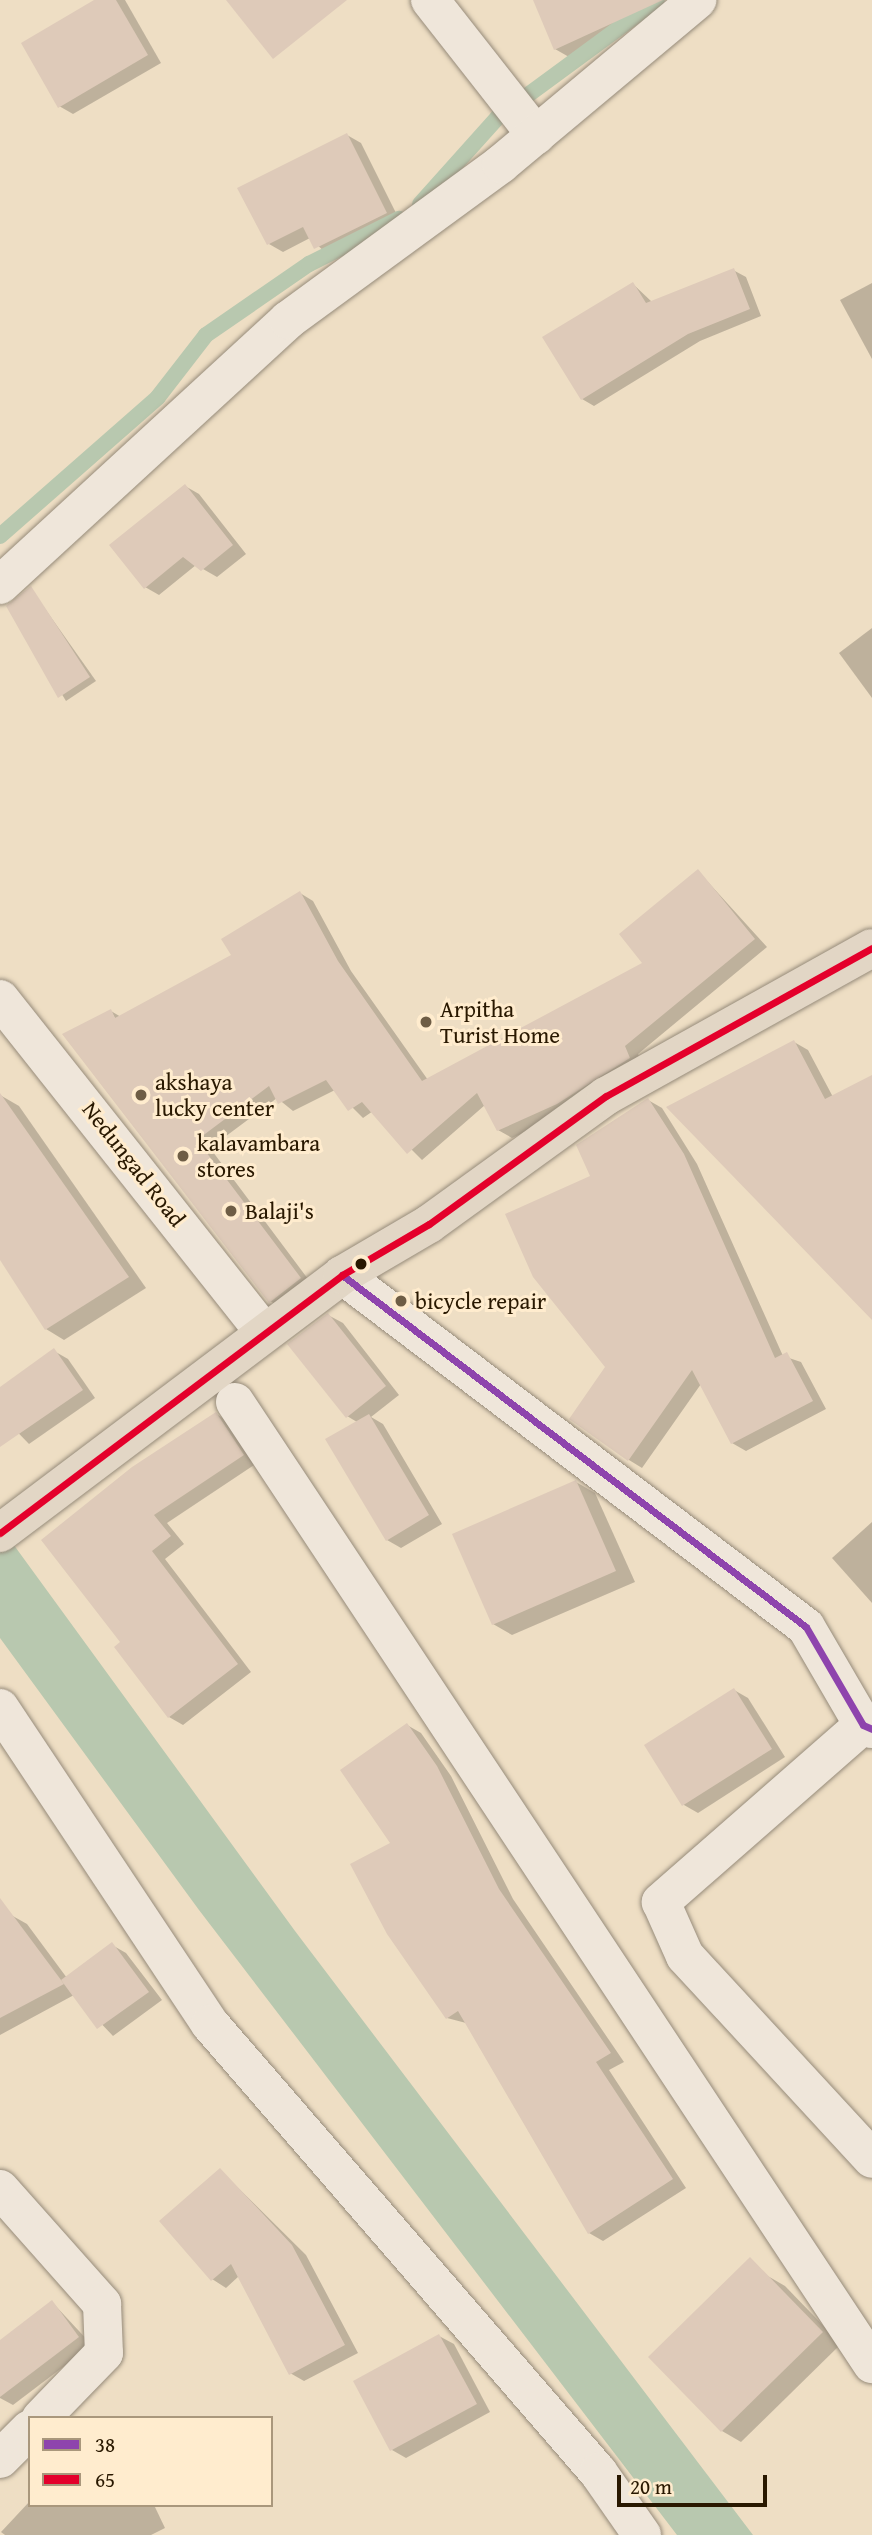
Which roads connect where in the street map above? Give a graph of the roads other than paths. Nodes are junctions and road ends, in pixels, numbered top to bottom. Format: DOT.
graph roads {
  1 [pos="430,0"];
  2 [pos="697,0"];
  3 [pos="521,115"];
  4 [pos="0,586"];
  5 [pos="872,948"];
  6 [pos="0,999"];
  7 [pos="11,1039"];
  8 [pos="342,1275"];
  9 [pos="264,1332"];
  10 [pos="235,1402"];
  11 [pos="0,1533"];
  12 [pos="0,1708"];
  13 [pos="867,1727"];
  14 [pos="872,2160"];
  15 [pos="0,2189"];
  16 [pos="872,2364"];
  17 [pos="43,2416"];
  18 [pos="28,2431"];
  19 [pos="0,2459"];
  20 [pos="642,2535"];
  1 -- 3 [label="street"];
  2 -- 3 [label="street"];
  3 -- 4 [label="street"];
  5 -- 8 [label="main road"];
  6 -- 7 [label="street, Nedungad Road"];
  7 -- 9 [label="street, Nedungad Road"];
  8 -- 9 [label="main road"];
  8 -- 13 [label="street"];
  9 -- 11 [label="main road"];
  10 -- 16 [label="street"];
  12 -- 20 [label="street"];
  13 -- 14 [label="street"];
  15 -- 17 [label="street"];
  18 -- 19 [label="street"];
}
